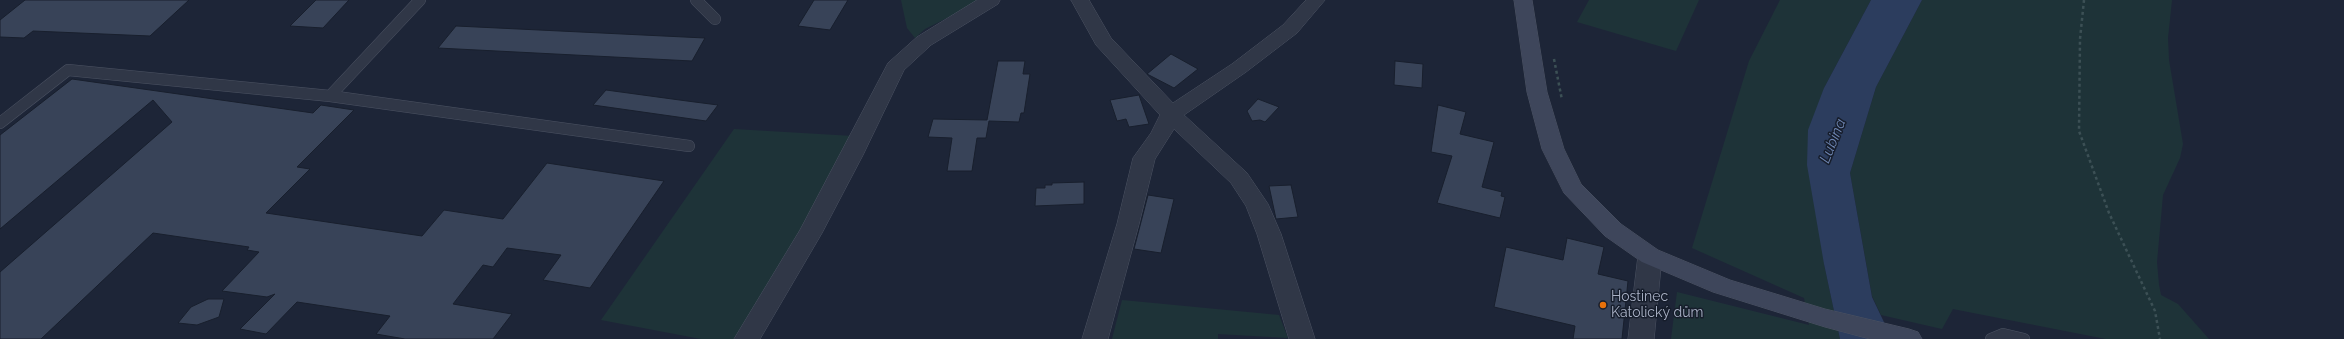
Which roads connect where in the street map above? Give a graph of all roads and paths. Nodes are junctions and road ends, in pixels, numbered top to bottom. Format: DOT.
graph roads {
  1 [pos="420,0"];
  2 [pos="696,0"];
  3 [pos="991,0"];
  4 [pos="1080,0"];
  5 [pos="1316,0"];
  6 [pos="1523,0"];
  7 [pos="2084,0"];
  8 [pos="715,19"];
  9 [pos="1553,54"];
  10 [pos="330,96"];
  11 [pos="1564,108"];
  12 [pos="1171,114"];
  13 [pos="0,123"];
  14 [pos="689,146"];
  15 [pos="1650,256"];
  16 [pos="747,339"];
  17 [pos="1095,339"];
  18 [pos="1302,339"];
  19 [pos="1641,339"];
  20 [pos="1909,339"];
  21 [pos="1991,339"];
  22 [pos="2024,339"];
  23 [pos="2160,339"];
  1 -- 10 [label="lane"];
  2 -- 8 [label="lane"];
  3 -- 16 [label="street"];
  4 -- 12 [label="street"];
  5 -- 12 [label="street"];
  6 -- 15 [label="street"];
  7 -- 23 [label="path"];
  9 -- 11 [label="path"];
  10 -- 13 [label="lane"];
  10 -- 14 [label="lane"];
  12 -- 17 [label="street"];
  12 -- 18 [label="street"];
  15 -- 19 [label="street"];
  15 -- 20 [label="street"];
  21 -- 22 [label="lane"];
}
